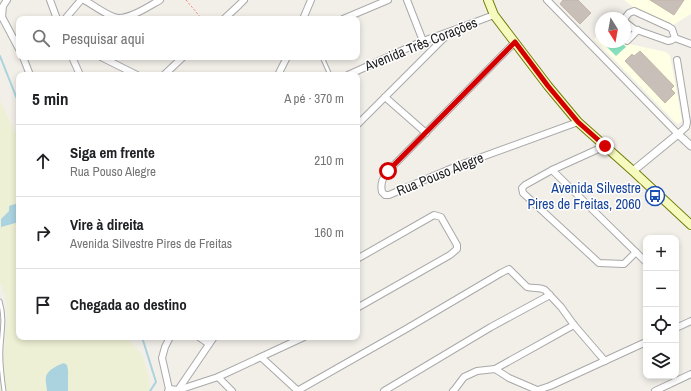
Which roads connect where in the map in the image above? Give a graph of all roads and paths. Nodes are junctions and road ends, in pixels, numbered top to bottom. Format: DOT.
graph roads {
  1 [pos="7,0"];
  2 [pos="50,0"];
  3 [pos="83,0"];
  4 [pos="160,0"];
  5 [pos="186,0"];
  6 [pos="244,0"];
  7 [pos="311,0"];
  8 [pos="388,0"];
  9 [pos="407,0"];
  10 [pos="488,0"];
  11 [pos="547,0"];
  12 [pos="631,12"];
  13 [pos="494,15"];
  14 [pos="55,16"];
  15 [pos="68,16"];
  16 [pos="111,16"];
  17 [pos="130,16"];
  18 [pos="199,16"];
  19 [pos="227,16"];
  20 [pos="304,16"];
  21 [pos="350,16"];
  22 [pos="631,27"];
  23 [pos="638,30"];
  24 [pos="451,31"];
  25 [pos="631,37"];
  26 [pos="675,38"];
  27 [pos="423,41"];
  28 [pos="515,42"];
  29 [pos="16,43"];
  30 [pos="691,44"];
  31 [pos="24,60"];
  32 [pos="73,60"];
  33 [pos="107,60"];
  34 [pos="180,60"];
  35 [pos="286,60"];
  36 [pos="323,60"];
  37 [pos="677,60"];
  38 [pos="29,72"];
  39 [pos="79,72"];
  40 [pos="131,72"];
  41 [pos="167,72"];
  42 [pos="280,72"];
  43 [pos="329,72"];
  44 [pos="355,72"];
  45 [pos="385,97"];
  46 [pos="360,122"];
  47 [pos="578,122"];
  48 [pos="426,133"];
  49 [pos="678,134"];
  50 [pos="605,146"];
  51 [pos="691,146"];
  52 [pos="552,170"];
  53 [pos="633,172"];
  54 [pos="691,225"];
  55 [pos="636,252"];
  56 [pos="360,257"];
  57 [pos="643,259"];
  58 [pos="550,295"];
  59 [pos="0,300"];
  60 [pos="360,306"];
  61 [pos="691,321"];
  62 [pos="574,325"];
  63 [pos="679,327"];
  64 [pos="168,340"];
  65 [pos="203,340"];
  66 [pos="211,340"];
  67 [pos="298,340"];
  68 [pos="644,343"];
  69 [pos="208,344"];
  70 [pos="261,357"];
  71 [pos="606,361"];
  72 [pos="495,370"];
  73 [pos="691,374"];
  74 [pos="218,377"];
  75 [pos="168,390"];
  76 [pos="178,390"];
  77 [pos="536,390"];
  78 [pos="4,391"];
  79 [pos="232,391"];
  80 [pos="297,391"];
  81 [pos="384,391"];
  82 [pos="453,391"];
  83 [pos="655,391"];
  1 -- 29 [label="street"];
  2 -- 14 [label="street"];
  3 -- 15 [label="street"];
  3 -- 16 [label="street"];
  4 -- 17 [label="street"];
  5 -- 18 [label="path"];
  6 -- 19 [label="street"];
  7 -- 20 [label="street"];
  8 -- 21 [label="street"];
  9 -- 27 [label="street"];
  10 -- 13 [label="main road"];
  11 -- 49 [label="street"];
  12 -- 26 [label="street"];
  13 -- 24 [label="street, Avenida Três Corações"];
  13 -- 28 [label="main road"];
  22 -- 23 [label="street"];
  23 -- 25 [label="street"];
  23 -- 26 [label="street"];
  24 -- 27 [label="street, Avenida Três Corações"];
  24 -- 45 [label="street"];
  26 -- 30 [label="street"];
  27 -- 44 [label="street, Avenida Três Corações"];
  28 -- 47 [label="main road"];
  28 -- 48 [label="street, Rua Pouso Alegre"];
  31 -- 38 [label="street"];
  32 -- 39 [label="street"];
  33 -- 40 [label="street"];
  34 -- 41 [label="street"];
  35 -- 42 [label="street"];
  36 -- 43 [label="lane"];
  37 -- 49 [label="street"];
  45 -- 46 [label="street"];
  45 -- 48 [label="street"];
  47 -- 48 [label="street, Rua Pouso Alegre"];
  47 -- 50 [label="main road"];
  49 -- 51 [label="street"];
  49 -- 53 [label="street"];
  50 -- 52 [label="street"];
  50 -- 53 [label="main road"];
  52 -- 55 [label="street"];
  52 -- 55 [label="street"];
  53 -- 54 [label="main road"];
  55 -- 57 [label="street"];
  56 -- 60 [label="street"];
  58 -- 62 [label="street"];
  58 -- 80 [label="street"];
  58 -- 81 [label="street"];
  59 -- 78 [label="lane"];
  61 -- 63 [label="street"];
  62 -- 71 [label="street"];
  62 -- 72 [label="street"];
  64 -- 75 [label="street"];
  65 -- 69 [label="street"];
  66 -- 69 [label="street"];
  67 -- 70 [label="street"];
  68 -- 71 [label="street"];
  69 -- 76 [label="street"];
  70 -- 74 [label="street"];
  70 -- 80 [label="street"];
  71 -- 77 [label="street"];
  72 -- 77 [label="street"];
  72 -- 82 [label="street"];
  73 -- 83 [label="street"];
  74 -- 76 [label="street"];
  74 -- 79 [label="street"];
  75 -- 76 [label="street"];
}
